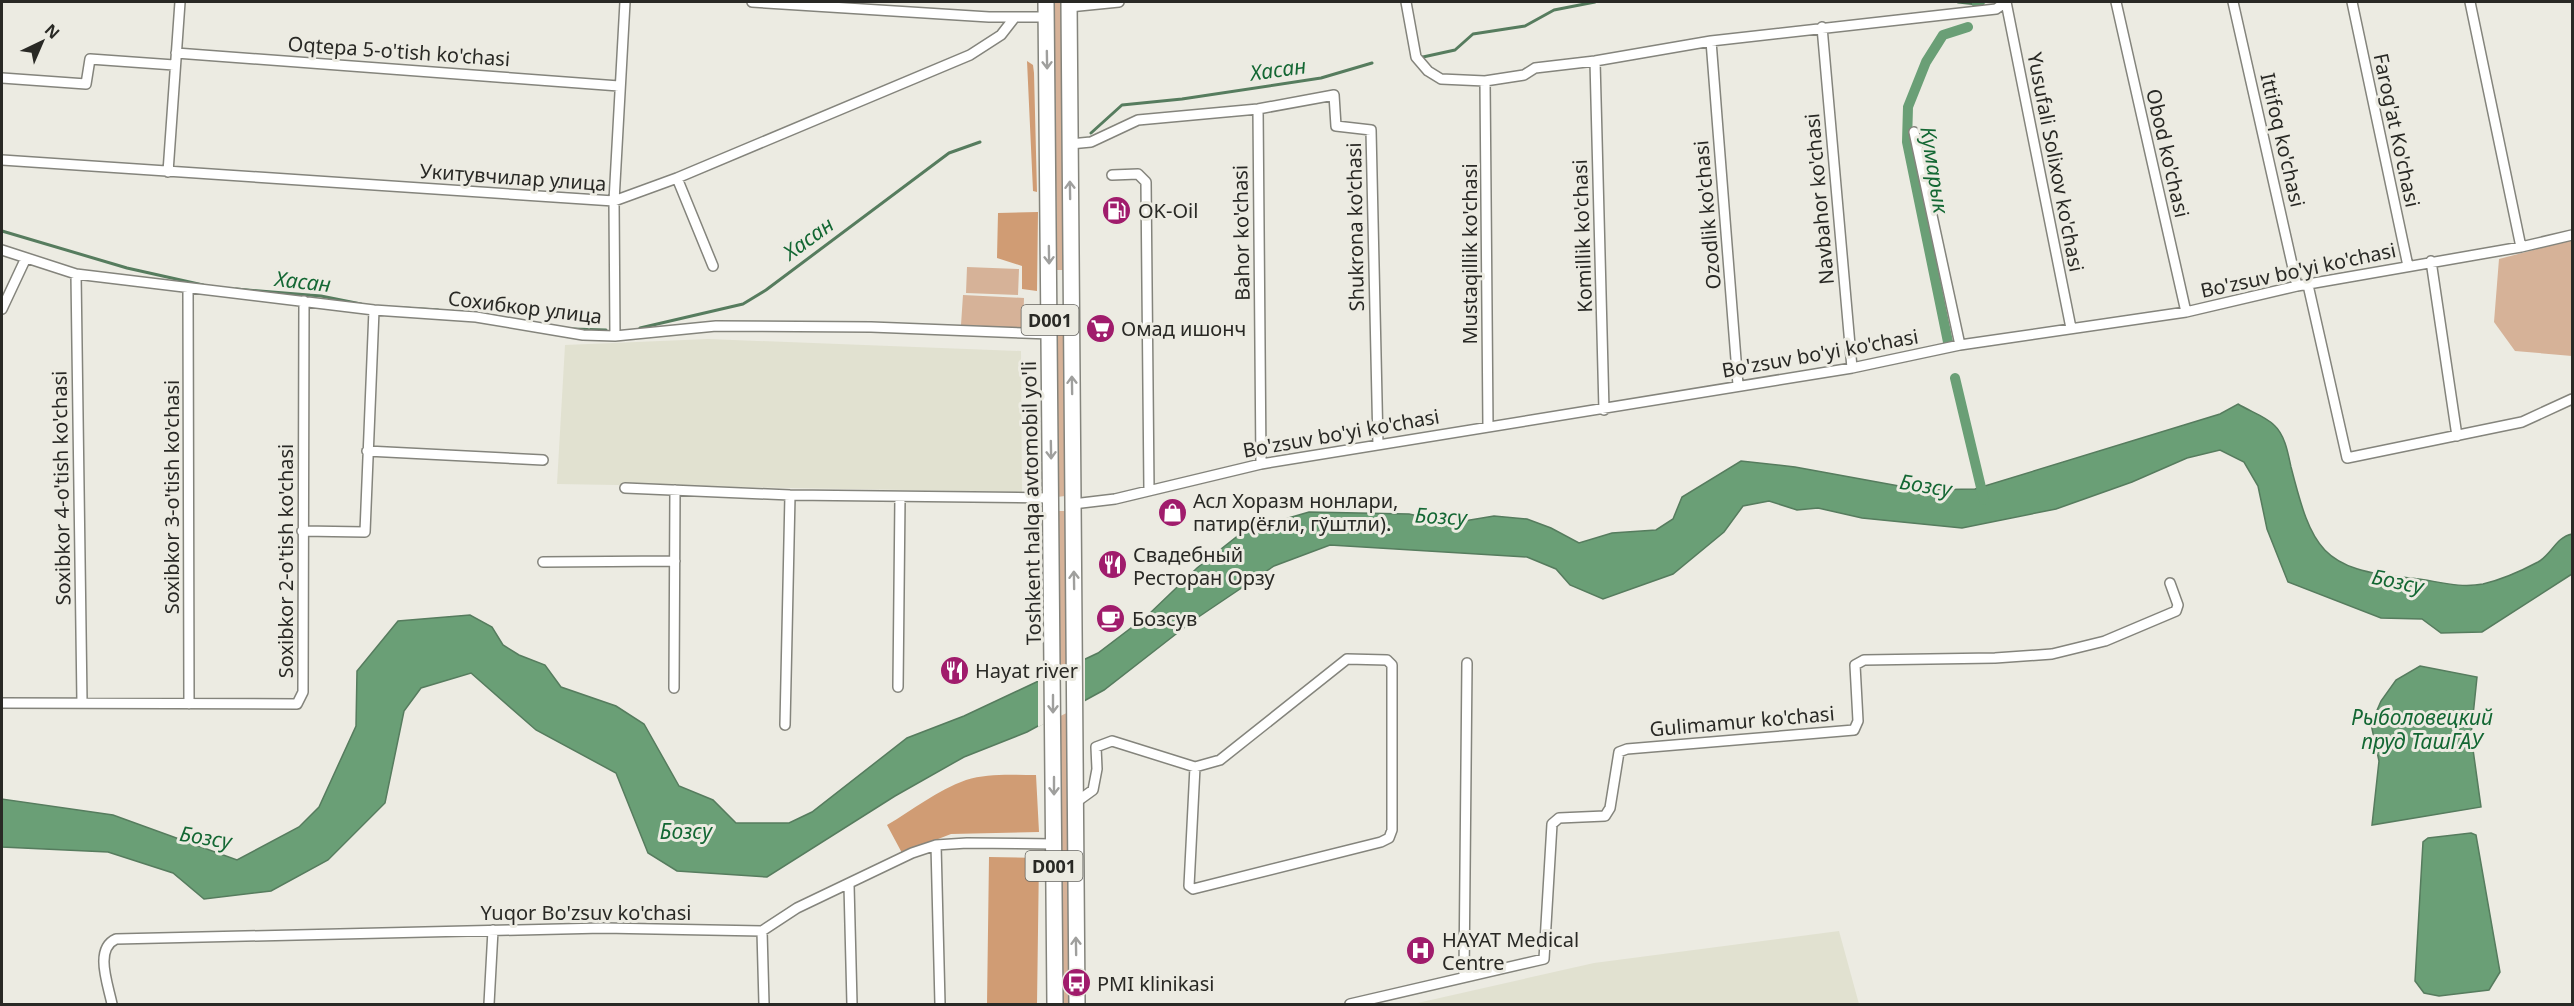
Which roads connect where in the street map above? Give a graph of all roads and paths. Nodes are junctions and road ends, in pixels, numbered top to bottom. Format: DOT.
graph roads {
  1 [pos="180,2"];
  2 [pos="625,2"];
  3 [pos="752,2"];
  4 [pos="1119,2"];
  5 [pos="1406,2"];
  6 [pos="2006,2"];
  7 [pos="2116,2"];
  8 [pos="2233,2"];
  9 [pos="2352,2"];
  10 [pos="2470,2"];
  11 [pos="1069,4"];
  12 [pos="1047,9"];
  13 [pos="1015,17"];
  14 [pos="1822,27"];
  15 [pos="1711,41"];
  16 [pos="176,53"];
  17 [pos="1595,61"];
  18 [pos="174,65"];
  19 [pos="2,78"];
  20 [pos="1485,81"];
  21 [pos="619,86"];
  22 [pos="1258,109"];
  23 [pos="1914,132"];
  24 [pos="1070,144"];
  25 [pos="2,160"];
  26 [pos="168,172"];
  27 [pos="1113,175"];
  28 [pos="677,178"];
  29 [pos="614,201"];
  30 [pos="2572,235"];
  31 [pos="2521,247"];
  32 [pos="2,250"];
  33 [pos="25,260"];
  34 [pos="2431,261"];
  35 [pos="713,266"];
  36 [pos="2408,266"];
  37 [pos="76,274"];
  38 [pos="2308,285"];
  39 [pos="2297,286"];
  40 [pos="188,289"];
  41 [pos="1050,299"];
  42 [pos="1071,299"];
  43 [pos="304,301"];
  44 [pos="2,309"];
  45 [pos="374,310"];
  46 [pos="2186,312"];
  47 [pos="2071,328"];
  48 [pos="1050,334"];
  49 [pos="615,336"];
  50 [pos="1960,345"];
  51 [pos="1852,368"];
  52 [pos="1738,386"];
  53 [pos="2572,399"];
  54 [pos="1604,410"];
  55 [pos="1488,427"];
  56 [pos="2457,436"];
  57 [pos="1377,445"];
  58 [pos="367,451"];
  59 [pos="543,460"];
  60 [pos="1261,464"];
  61 [pos="625,488"];
  62 [pos="675,490"];
  63 [pos="1149,490"];
  64 [pos="790,495"];
  65 [pos="900,497"];
  66 [pos="1052,498"];
  67 [pos="1073,504"];
  68 [pos="302,531"];
  69 [pos="675,561"];
  70 [pos="543,562"];
  71 [pos="2170,583"];
  72 [pos="1467,663"];
  73 [pos="898,687"];
  74 [pos="674,688"];
  75 [pos="82,702"];
  76 [pos="2,703"];
  77 [pos="189,704"];
  78 [pos="785,724"];
  79 [pos="1195,767"];
  80 [pos="1075,803"];
  81 [pos="1054,844"];
  82 [pos="936,846"];
  83 [pos="849,885"];
  84 [pos="493,930"];
  85 [pos="762,931"];
  86 [pos="1464,977"];
  87 [pos="112,1005"];
  88 [pos="489,1005"];
  89 [pos="764,1005"];
  90 [pos="852,1005"];
  91 [pos="940,1005"];
  92 [pos="1055,1005"];
  93 [pos="1077,1005"];
  94 [pos="1350,1005"];
  1 -- 16 [label="street"];
  2 -- 21 [label="street"];
  3 -- 13 [label="street"];
  4 -- 11 [label="street"];
  5 -- 20 [label="street"];
  6 -- 14 [label="street"];
  6 -- 47 [label="street, Yusufali Solixov ko'chasi"];
  7 -- 46 [label="street, Obod ko'chasi"];
  8 -- 39 [label="street, Ittifoq ko'chasi"];
  9 -- 36 [label="street, Farog'at Ko'chasi"];
  10 -- 31 [label="street"];
  11 -- 24 [label="highway, Toshkent halqa avtomobil yo'li / D001"];
  12 -- 13 [label="street"];
  12 -- 41 [label="highway, Toshkent halqa avtomobil yo'li / D001, one-way"];
  13 -- 28 [label="street, Укитувчилар улица"];
  14 -- 15 [label="street"];
  14 -- 51 [label="street, Navbahor ko'chasi"];
  15 -- 17 [label="street"];
  15 -- 52 [label="street, Ozodlik ko'chasi"];
  16 -- 18 [label="street"];
  16 -- 21 [label="street, Oqtepa 5-o'tish ko'chasi"];
  17 -- 20 [label="street"];
  17 -- 54 [label="street, Komillik ko'chasi"];
  18 -- 19 [label="street"];
  18 -- 26 [label="street"];
  20 -- 55 [label="street, Mustaqillik ko'chasi"];
  21 -- 29 [label="street"];
  22 -- 24 [label="street, Shukrona ko'chasi"];
  22 -- 57 [label="street, Shukrona ko'chasi"];
  22 -- 60 [label="street, Bahor ko'chasi"];
  23 -- 50 [label="street"];
  42 -- 24 [label="highway, Toshkent halqa avtomobil yo'li / D001, one-way"];
  25 -- 26 [label="street, Укитувчилар улица"];
  26 -- 29 [label="street, Укитувчилар улица"];
  27 -- 63 [label="street"];
  28 -- 29 [label="street, Укитувчилар улица"];
  28 -- 35 [label="street"];
  29 -- 49 [label="street"];
  30 -- 31 [label="street, Bo'zsuv bo'yi ko'chasi"];
  31 -- 34 [label="street, Bo'zsuv bo'yi ko'chasi"];
  32 -- 33 [label="street, Сохибкор улица"];
  33 -- 37 [label="street, Сохибкор улица"];
  33 -- 44 [label="street"];
  34 -- 36 [label="street, Bo'zsuv bo'yi ko'chasi"];
  34 -- 56 [label="street"];
  36 -- 38 [label="street, Bo'zsuv bo'yi ko'chasi"];
  37 -- 40 [label="street, Сохибкор улица"];
  37 -- 75 [label="street, Soxibkor 4-o'tish ko'chasi"];
  38 -- 39 [label="street, Bo'zsuv bo'yi ko'chasi"];
  38 -- 56 [label="street"];
  39 -- 46 [label="street, Bo'zsuv bo'yi ko'chasi"];
  40 -- 43 [label="street, Сохибкор улица"];
  40 -- 77 [label="street, Soxibkor 3-o'tish ko'chasi"];
  41 -- 42 [label="highway"];
  41 -- 48 [label="highway, Toshkent halqa avtomobil yo'li / D001"];
  67 -- 42 [label="highway, Toshkent halqa avtomobil yo'li / D001, one-way"];
  43 -- 45 [label="street, Сохибкор улица"];
  43 -- 68 [label="street, Soxibkor 2-o'tish ko'chasi"];
  45 -- 49 [label="street, Сохибкор улица"];
  45 -- 58 [label="street"];
  46 -- 47 [label="street, Bo'zsuv bo'yi ko'chasi"];
  47 -- 50 [label="street, Bo'zsuv bo'yi ko'chasi"];
  48 -- 49 [label="street, Сохибкор улица"];
  48 -- 66 [label="highway, Toshkent halqa avtomobil yo'li / D001, one-way"];
  50 -- 51 [label="street, Bo'zsuv bo'yi ko'chasi"];
  51 -- 52 [label="street, Bo'zsuv bo'yi ko'chasi"];
  52 -- 54 [label="street, Bo'zsuv bo'yi ko'chasi"];
  53 -- 56 [label="street"];
  54 -- 55 [label="street, Bo'zsuv bo'yi ko'chasi"];
  55 -- 57 [label="street, Bo'zsuv bo'yi ko'chasi"];
  57 -- 60 [label="street, Bo'zsuv bo'yi ko'chasi"];
  58 -- 59 [label="street"];
  58 -- 68 [label="street"];
  60 -- 63 [label="street, Bo'zsuv bo'yi ko'chasi"];
  61 -- 62 [label="street"];
  62 -- 64 [label="street"];
  62 -- 69 [label="street"];
  63 -- 67 [label="street, Bo'zsuv bo'yi ko'chasi"];
  64 -- 65 [label="street"];
  64 -- 78 [label="street"];
  65 -- 66 [label="street"];
  65 -- 73 [label="street"];
  66 -- 81 [label="highway, Toshkent halqa avtomobil yo'li / D001, one-way"];
  80 -- 67 [label="highway, Toshkent halqa avtomobil yo'li / D001, one-way"];
  68 -- 77 [label="street, Soxibkor 2-o'tish ko'chasi"];
  69 -- 70 [label="street"];
  69 -- 74 [label="street"];
  71 -- 86 [label="street, Gulimamur ko'chasi"];
  72 -- 86 [label="street"];
  75 -- 76 [label="street, Soxibkor 2-o'tish ko'chasi"];
  75 -- 77 [label="street, Soxibkor 2-o'tish ko'chasi"];
  79 -- 79 [label="street"];
  79 -- 80 [label="street"];
  93 -- 80 [label="highway, Toshkent halqa avtomobil yo'li / D001, one-way"];
  81 -- 82 [label="street"];
  81 -- 92 [label="highway, Toshkent halqa avtomobil yo'li / D001"];
  82 -- 83 [label="street"];
  82 -- 91 [label="street"];
  83 -- 85 [label="street"];
  83 -- 90 [label="street"];
  84 -- 85 [label="street, Yuqor Bo'zsuv ko'chasi"];
  84 -- 87 [label="street, Yuqor Bo'zsuv ko'chasi"];
  84 -- 88 [label="street"];
  85 -- 89 [label="street"];
  86 -- 94 [label="street, Gulimamur ko'chasi"];
}
